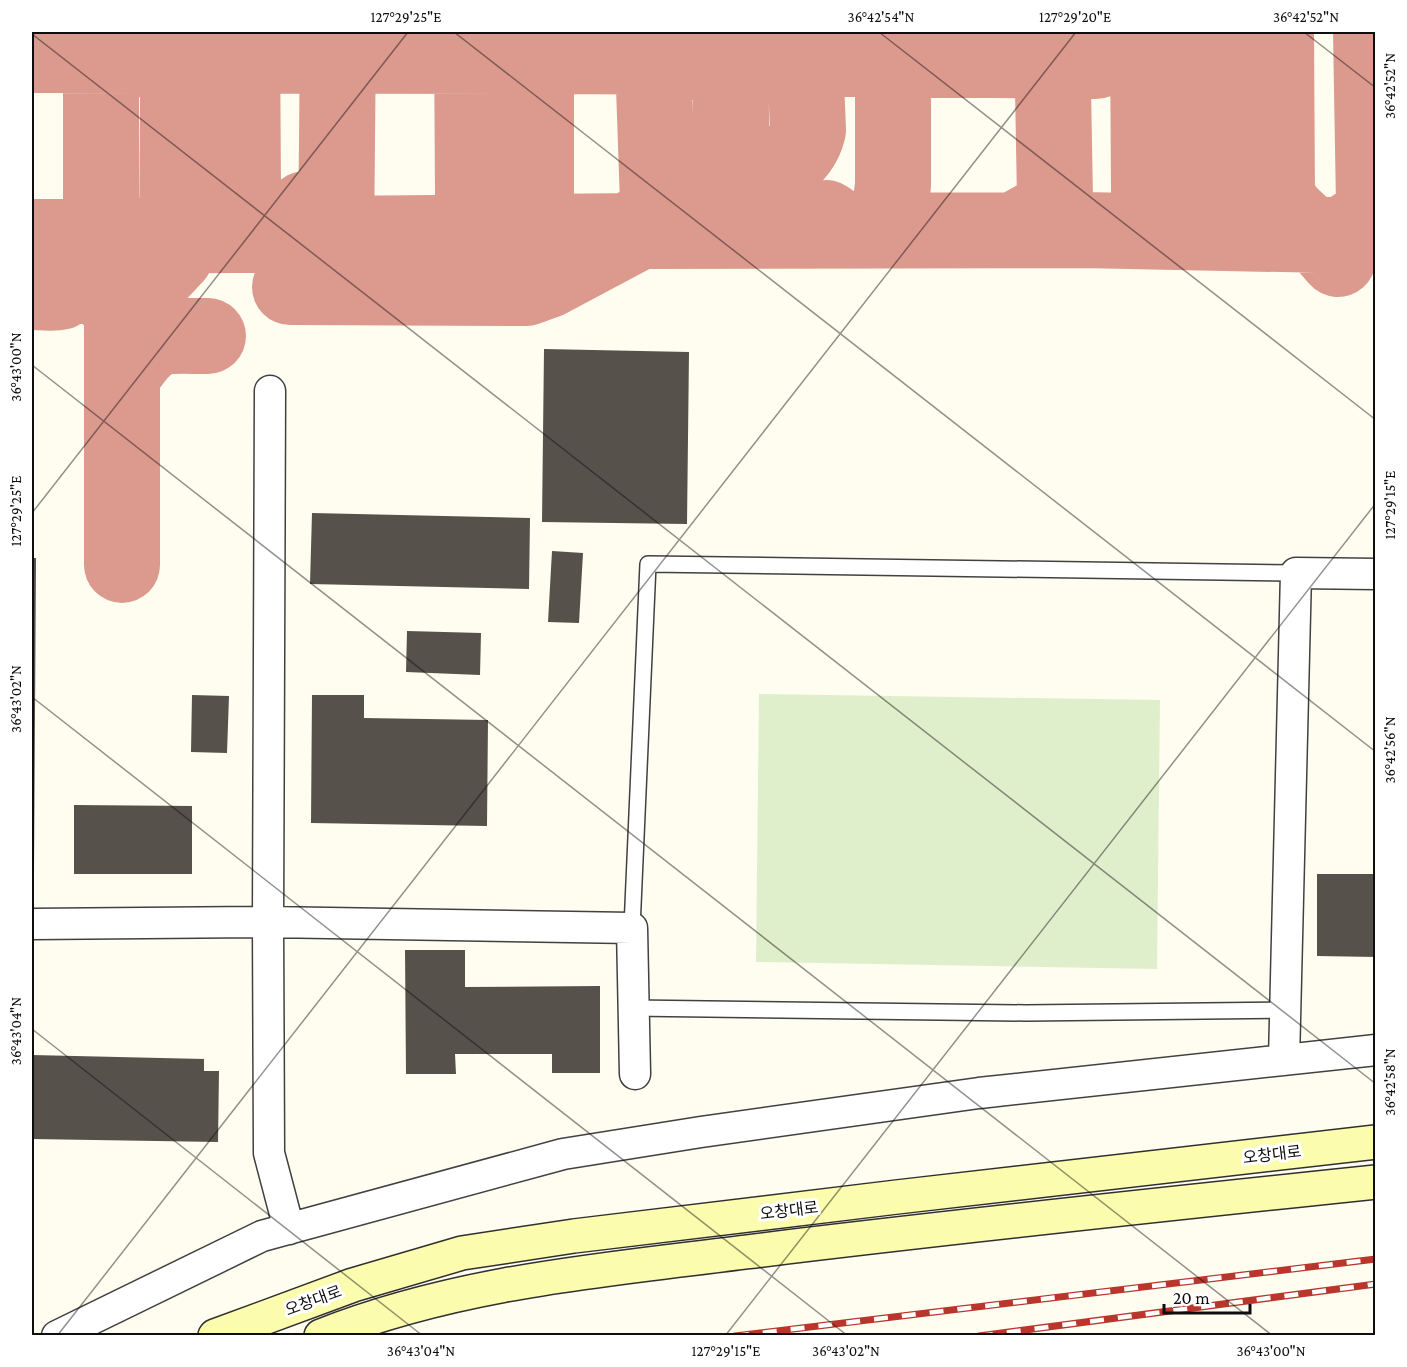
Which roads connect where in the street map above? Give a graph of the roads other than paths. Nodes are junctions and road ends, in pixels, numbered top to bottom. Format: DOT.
graph roads {
  1 [pos="270,391"];
  2 [pos="1296,573"];
  3 [pos="1376,574"];
  4 [pos="268,922"];
  5 [pos="32,924"];
  6 [pos="632,928"];
  7 [pos="632,1008"];
  8 [pos="1285,1010"];
  9 [pos="1376,1050"];
  10 [pos="1284,1060"];
  11 [pos="635,1074"];
  12 [pos="1376,1142"];
  13 [pos="1376,1182"];
  14 [pos="289,1229"];
  15 [pos="57,1335"];
  16 [pos="215,1335"];
  17 [pos="321,1335"];
  1 -- 4 [label="street"];
  2 -- 3 [label="street"];
  2 -- 6 [label="lane"];
  2 -- 8 [label="street"];
  4 -- 5 [label="street"];
  4 -- 6 [label="street"];
  4 -- 14 [label="street"];
  6 -- 7 [label="street"];
  7 -- 8 [label="lane"];
  7 -- 11 [label="street"];
  8 -- 10 [label="street"];
  9 -- 10 [label="street"];
  10 -- 14 [label="street"];
  12 -- 16 [label="main road, 오창대로"];
  13 -- 17 [label="main road"];
  14 -- 15 [label="street"];
}
